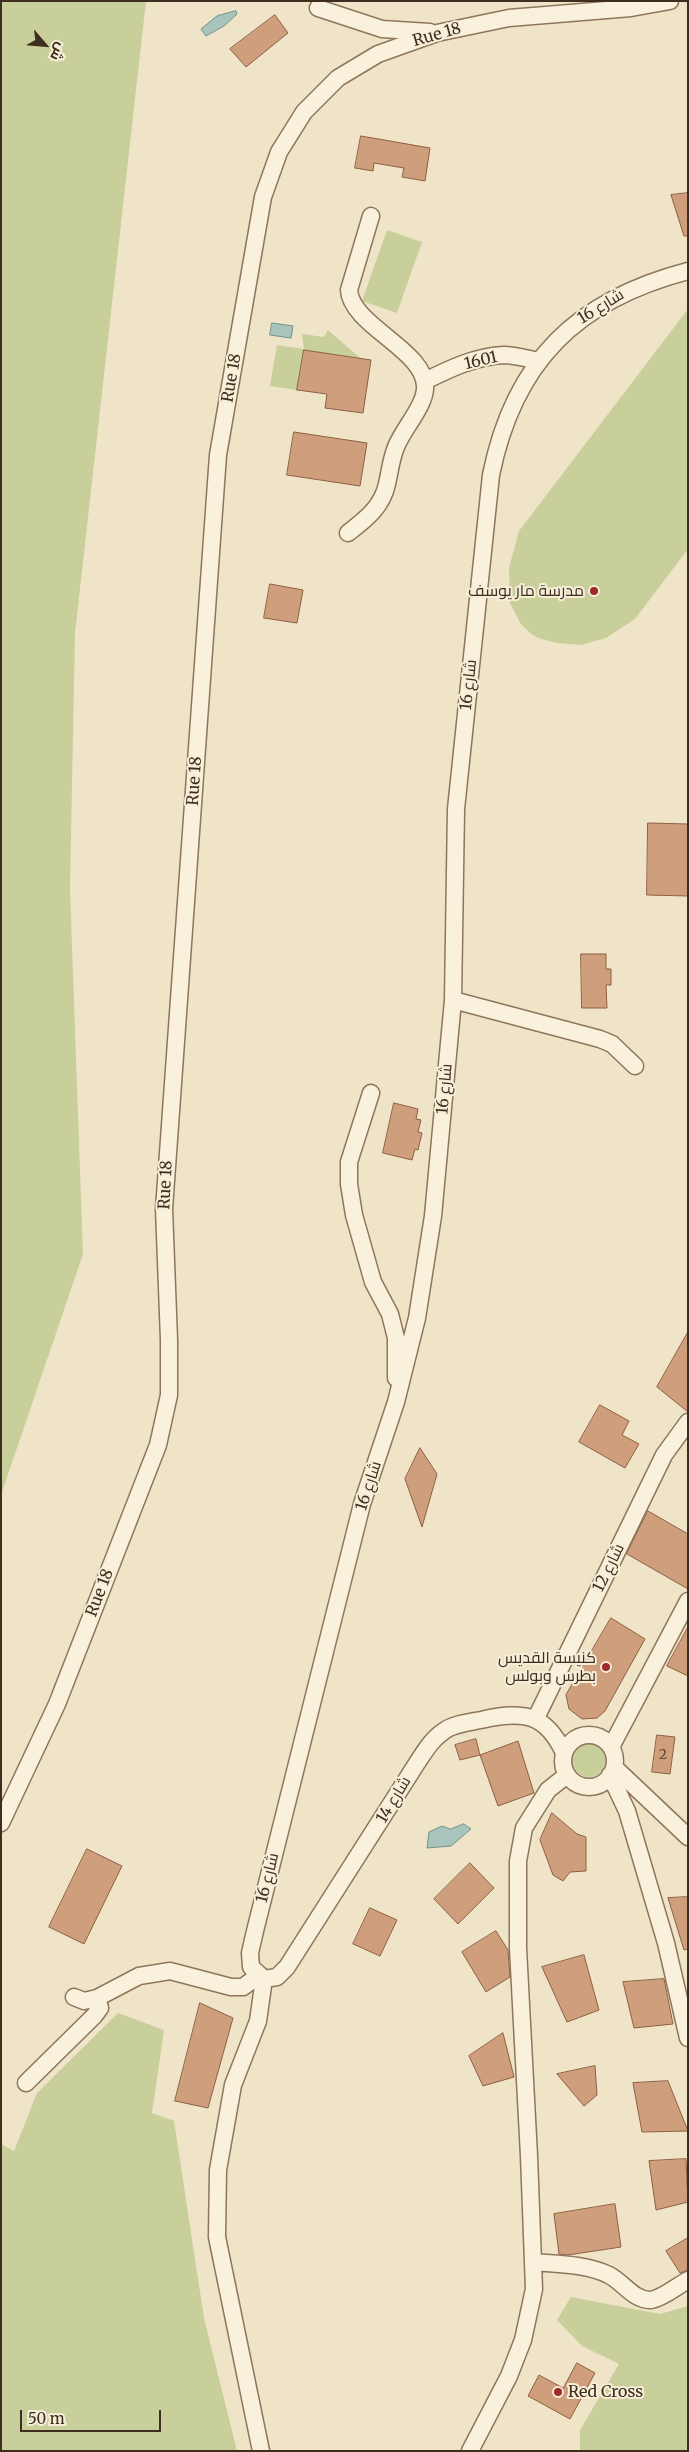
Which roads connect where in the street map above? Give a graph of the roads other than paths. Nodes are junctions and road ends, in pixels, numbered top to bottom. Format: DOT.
graph roads {
  1 [pos="670,1"];
  2 [pos="578,7"];
  3 [pos="318,8"];
  4 [pos="437,32"];
  5 [pos="371,216"];
  6 [pos="688,271"];
  7 [pos="539,361"];
  8 [pos="425,381"];
  9 [pos="348,533"];
  10 [pos="453,1000"];
  11 [pos="636,1066"];
  12 [pos="371,1093"];
  13 [pos="396,1402"];
  14 [pos="688,1422"];
  15 [pos="688,1601"];
  16 [pos="536,1718"];
  17 [pos="610,1747"];
  18 [pos="564,1753"];
  19 [pos="612,1771"];
  20 [pos="567,1775"];
  21 [pos="1,1823"];
  22 [pos="688,1837"];
  23 [pos="261,1977"];
  24 [pos="74,1997"];
  25 [pos="98,1998"];
  26 [pos="688,2038"];
  27 [pos="26,2083"];
  28 [pos="534,2262"];
  29 [pos="688,2280"];
  30 [pos="261,2451"];
  31 [pos="470,2451"];
  1 -- 2 [label="street, Rue 18"];
  2 -- 4 [label="street, Rue 18"];
  3 -- 4 [label="street"];
  4 -- 21 [label="street, Rue 18"];
  5 -- 8 [label="street"];
  6 -- 7 [label="street, شارع 16"];
  7 -- 8 [label="street, 1601"];
  7 -- 10 [label="street, شارع 16"];
  8 -- 9 [label="street"];
  10 -- 11 [label="street"];
  10 -- 13 [label="street, شارع 16"];
  12 -- 13 [label="street"];
  13 -- 23 [label="street, شارع 16"];
  14 -- 16 [label="street, شارع 12"];
  15 -- 17 [label="street"];
  16 -- 18 [label="street"];
  16 -- 23 [label="street, شارع 14"];
  17 -- 18 [label="street"];
  17 -- 19 [label="street"];
  18 -- 20 [label="street"];
  19 -- 20 [label="street"];
  19 -- 22 [label="street"];
  19 -- 26 [label="street"];
  20 -- 28 [label="street"];
  23 -- 25 [label="street, شارع 14"];
  23 -- 30 [label="street"];
  24 -- 25 [label="street"];
  25 -- 27 [label="street"];
  28 -- 29 [label="street"];
  28 -- 31 [label="street"];
}
